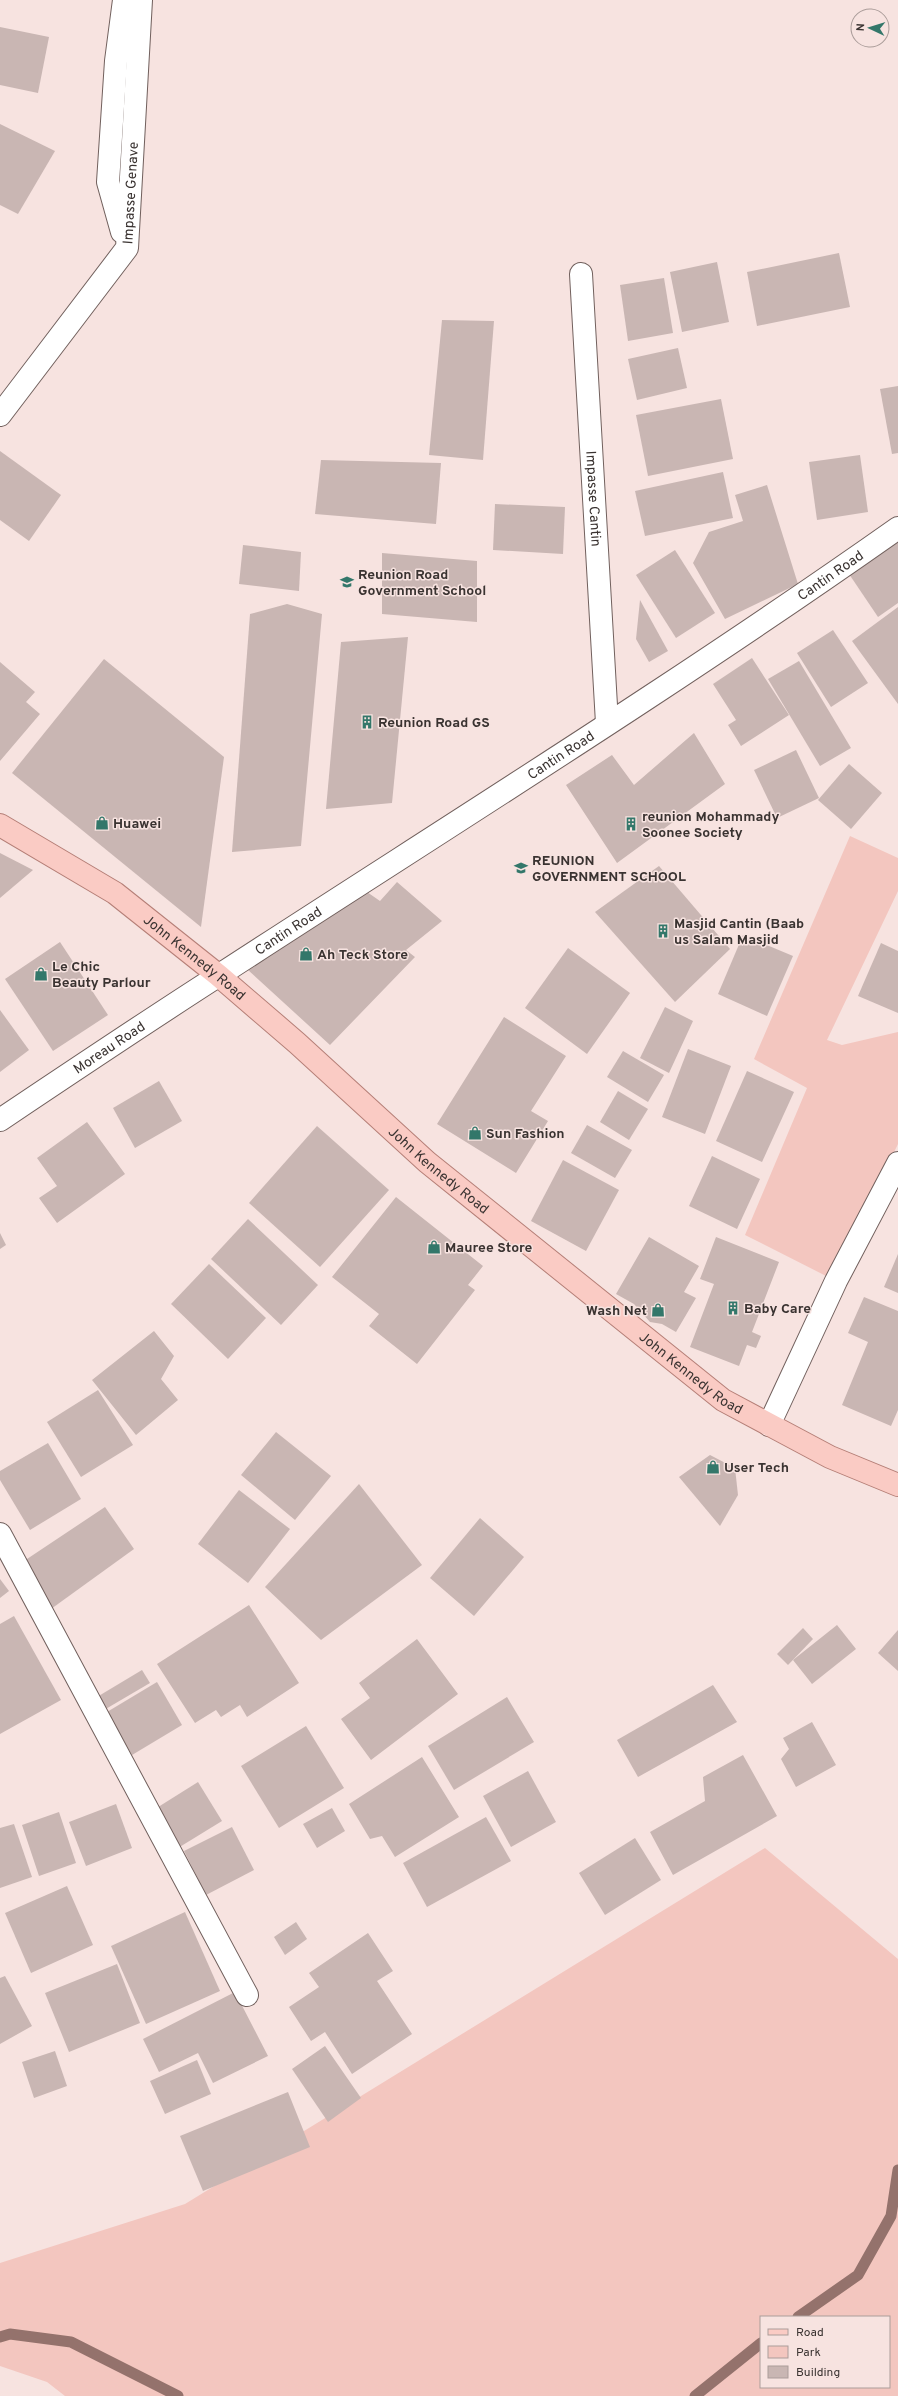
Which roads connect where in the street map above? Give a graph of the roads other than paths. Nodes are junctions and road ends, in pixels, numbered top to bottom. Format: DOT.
graph roads {
  1 [pos="124,0"];
  2 [pos="141,0"];
  3 [pos="127,248"];
  4 [pos="581,274"];
  5 [pos="0,415"];
  6 [pos="898,528"];
  7 [pos="607,723"];
  8 [pos="0,825"];
  9 [pos="218,975"];
  10 [pos="0,1120"];
  11 [pos="898,1163"];
  12 [pos="769,1425"];
  13 [pos="898,1485"];
  14 [pos="0,1534"];
  15 [pos="247,1995"];
  1 -- 3 [label="street"];
  2 -- 3 [label="street, Impasse Genave"];
  3 -- 5 [label="street, Impasse Genave"];
  4 -- 7 [label="street, Impasse Cantin"];
  6 -- 7 [label="street, Cantin Road"];
  7 -- 9 [label="street, Cantin Road"];
  8 -- 9 [label="main road, John Kennedy Road"];
  9 -- 10 [label="street, Moreau Road"];
  9 -- 12 [label="main road, John Kennedy Road"];
  11 -- 12 [label="street"];
  12 -- 13 [label="main road, John Kennedy Road"];
  14 -- 15 [label="street"];
}
